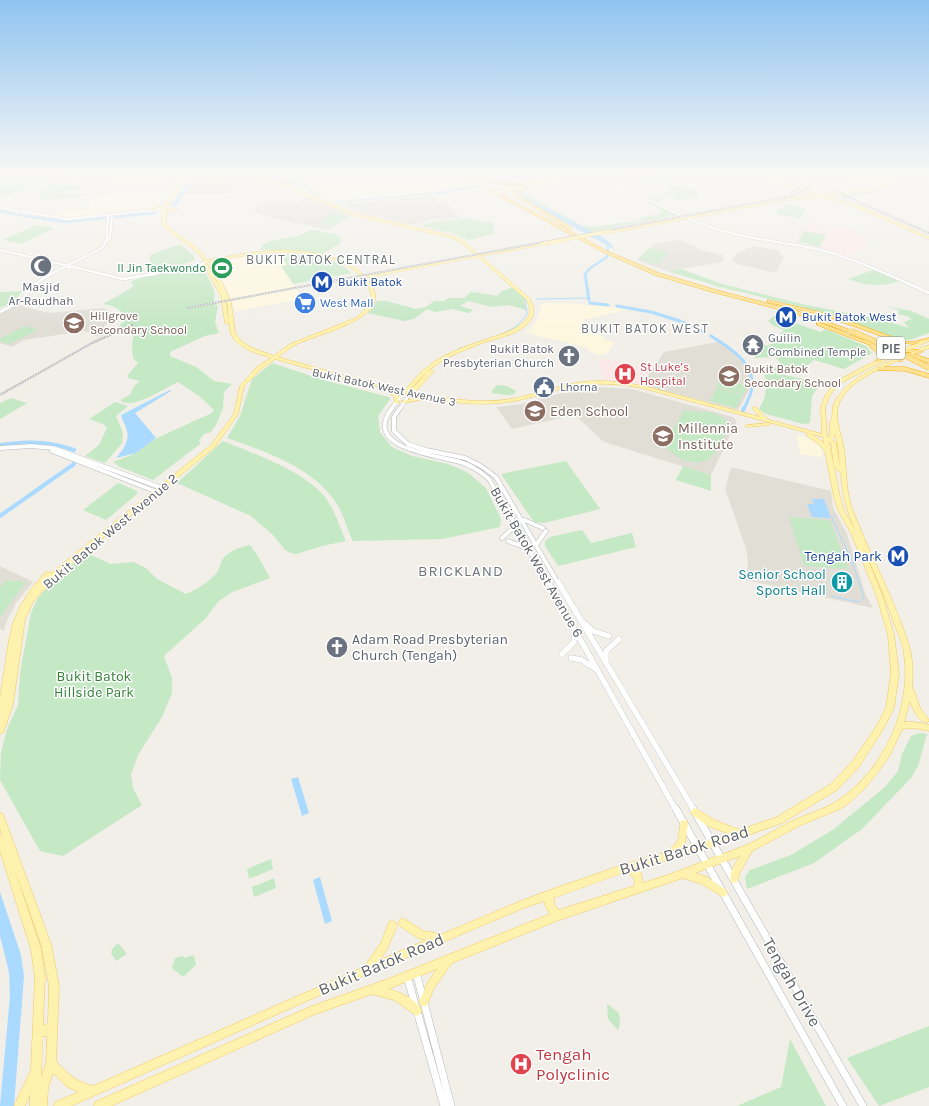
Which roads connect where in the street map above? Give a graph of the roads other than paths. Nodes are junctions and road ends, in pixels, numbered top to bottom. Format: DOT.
graph roads {
  1 [pos="110,225"];
  2 [pos="166,225"];
  3 [pos="400,225"];
  4 [pos="407,225"];
  5 [pos="549,225"];
  6 [pos="557,225"];
  7 [pos="562,225"];
  8 [pos="564,225"];
  9 [pos="649,225"];
  10 [pos="706,225"];
  11 [pos="900,225"];
  12 [pos="904,225"];
  13 [pos="573,230"];
  14 [pos="929,237"];
  15 [pos="0,249"];
  16 [pos="473,250"];
  17 [pos="479,250"];
  18 [pos="607,252"];
  19 [pos="494,254"];
  20 [pos="482,256"];
  21 [pos="470,258"];
  22 [pos="489,261"];
  23 [pos="206,262"];
  24 [pos="70,264"];
  25 [pos="363,279"];
  26 [pos="929,292"];
  27 [pos="737,297"];
  28 [pos="768,301"];
  29 [pos="0,311"];
  30 [pos="852,329"];
  31 [pos="873,331"];
  32 [pos="929,339"];
  33 [pos="861,340"];
  34 [pos="929,346"];
  35 [pos="910,351"];
  36 [pos="920,351"];
  37 [pos="902,355"];
  38 [pos="892,356"];
  39 [pos="270,358"];
  40 [pos="878,361"];
  41 [pos="929,362"];
  42 [pos="929,368"];
  43 [pos="880,369"];
  44 [pos="929,375"];
  45 [pos="413,382"];
  46 [pos="420,383"];
  47 [pos="390,389"];
  48 [pos="404,392"];
  49 [pos="410,394"];
  50 [pos="431,397"];
  51 [pos="423,398"];
  52 [pos="397,402"];
  53 [pos="404,402"];
  54 [pos="754,408"];
  55 [pos="835,418"];
  56 [pos="767,422"];
  57 [pos="747,426"];
  58 [pos="824,426"];
  59 [pos="801,430"];
  60 [pos="809,435"];
  61 [pos="827,438"];
  62 [pos="0,450"];
  63 [pos="828,452"];
  64 [pos="842,472"];
  65 [pos="157,489"];
  66 [pos="521,518"];
  67 [pos="513,520"];
  68 [pos="502,538"];
  69 [pos="508,541"];
  70 [pos="536,545"];
  71 [pos="531,550"];
  72 [pos="579,619"];
  73 [pos="575,630"];
  74 [pos="609,636"];
  75 [pos="619,639"];
  76 [pos="562,654"];
  77 [pos="571,658"];
  78 [pos="606,664"];
  79 [pos="598,671"];
  80 [pos="909,688"];
  81 [pos="0,715"];
  82 [pos="925,720"];
  83 [pos="900,726"];
  84 [pos="929,728"];
  85 [pos="0,731"];
  86 [pos="695,812"];
  87 [pos="0,816"];
  88 [pos="684,824"];
  89 [pos="740,834"];
  90 [pos="0,838"];
  91 [pos="714,843"];
  92 [pos="697,847"];
  93 [pos="749,849"];
  94 [pos="667,856"];
  95 [pos="722,858"];
  96 [pos="707,863"];
  97 [pos="625,868"];
  98 [pos="683,874"];
  99 [pos="734,879"];
  100 [pos="637,889"];
  101 [pos="723,893"];
  102 [pos="550,894"];
  103 [pos="559,915"];
  104 [pos="403,923"];
  105 [pos="392,925"];
  106 [pos="443,938"];
  107 [pos="449,960"];
  108 [pos="367,970"];
  109 [pos="416,972"];
  110 [pos="407,976"];
  111 [pos="372,990"];
  112 [pos="424,1002"];
  113 [pos="417,1011"];
  114 [pos="39,1023"];
  115 [pos="53,1023"];
  116 [pos="51,1062"];
  117 [pos="36,1071"];
  118 [pos="94,1091"];
  119 [pos="102,1105"];
  120 [pos="19,1106"];
  121 [pos="35,1106"];
  122 [pos="42,1106"];
  123 [pos="59,1106"];
  124 [pos="444,1106"];
  125 [pos="451,1106"];
  126 [pos="843,1106"];
  127 [pos="863,1106"];
  1 -- 24 [label="street"];
  2 -- 23 [label="main road"];
  3 -- 16 [label="main road"];
  4 -- 17 [label="main road"];
  5 -- 18 [label="highway"];
  6 -- 18 [label="highway, PIE"];
  7 -- 13 [label="highway, PIE"];
  8 -- 13 [label="highway"];
  9 -- 19 [label="main road, bridge"];
  10 -- 26 [label="street"];
  11 -- 14 [label="main road"];
  12 -- 14 [label="main road"];
  13 -- 18 [label="highway, PIE"];
  15 -- 24 [label="street"];
  16 -- 20 [label="main road"];
  16 -- 21 [label="main road"];
  17 -- 19 [label="main road"];
  17 -- 20 [label="main road"];
  18 -- 27 [label="highway, PIE"];
  18 -- 28 [label="highway, PIE"];
  19 -- 20 [label="main road"];
  19 -- 22 [label="main road"];
  20 -- 21 [label="main road"];
  20 -- 22 [label="main road, Bukit Batok West Avenue 6"];
  20 -- 46 [label="main road, Bukit Batok West Avenue 6"];
  21 -- 22 [label="main road"];
  21 -- 25 [label="main road"];
  22 -- 45 [label="main road, Bukit Batok West Avenue 6"];
  23 -- 24 [label="street"];
  23 -- 25 [label="main road"];
  23 -- 39 [label="main road"];
  24 -- 29 [label="street"];
  25 -- 39 [label="main road"];
  27 -- 30 [label="highway, PIE"];
  27 -- 33 [label="highway"];
  28 -- 30 [label="highway, PIE"];
  28 -- 31 [label="highway"];
  30 -- 41 [label="highway, PIE"];
  30 -- 42 [label="highway, PIE, bridge"];
  31 -- 32 [label="highway"];
  31 -- 37 [label="highway"];
  32 -- 35 [label="main road"];
  33 -- 37 [label="highway"];
  33 -- 40 [label="highway"];
  34 -- 36 [label="main road"];
  35 -- 36 [label="highway"];
  35 -- 37 [label="highway"];
  35 -- 41 [label="highway"];
  35 -- 44 [label="highway"];
  37 -- 38 [label="highway"];
  37 -- 43 [label="main road, Bukit Batok Road"];
  38 -- 40 [label="main road, Bukit Batok Road"];
  39 -- 47 [label="main road, Bukit Batok West Avenue 3"];
  39 -- 65 [label="main road, Bukit Batok West Avenue 2"];
  40 -- 58 [label="main road, Bukit Batok Road"];
  43 -- 44 [label="highway"];
  43 -- 55 [label="main road, Bukit Batok Road"];
  45 -- 47 [label="main road"];
  45 -- 48 [label="main road, Bukit Batok West Avenue 6"];
  46 -- 49 [label="main road, Bukit Batok West Avenue 6"];
  46 -- 50 [label="main road"];
  47 -- 48 [label="main road, Bukit Batok West Avenue 3"];
  47 -- 52 [label="main road"];
  48 -- 49 [label="main road, Bukit Batok West Avenue 3"];
  48 -- 52 [label="street, Bukit Batok West Avenue 6"];
  49 -- 50 [label="main road, Bukit Batok West Avenue 3"];
  49 -- 51 [label="main road, Bukit Batok West Avenue 3"];
  49 -- 53 [label="street, Bukit Batok West Avenue 6"];
  50 -- 56 [label="main road, Bukit Batok West Avenue 3"];
  51 -- 53 [label="main road"];
  51 -- 56 [label="main road, Bukit Batok West Avenue 3"];
  52 -- 67 [label="street, Bukit Batok West Avenue 6"];
  53 -- 66 [label="street, Bukit Batok West Avenue 6"];
  54 -- 56 [label="main road"];
  55 -- 61 [label="main road"];
  55 -- 64 [label="main road, Bukit Batok Road"];
  56 -- 57 [label="main road"];
  56 -- 59 [label="main road, Bukit Batok West Avenue 3"];
  56 -- 60 [label="main road, Bukit Batok West Avenue 3"];
  58 -- 59 [label="main road"];
  58 -- 61 [label="main road, Bukit Batok Road"];
  59 -- 61 [label="main road, Bukit Batok West Avenue 3"];
  60 -- 61 [label="main road, Bukit Batok West Avenue 3"];
  60 -- 63 [label="main road"];
  61 -- 63 [label="main road, Bukit Batok Road"];
  61 -- 64 [label="main road"];
  62 -- 65 [label="street"];
  63 -- 89 [label="main road, Bukit Batok Road"];
  64 -- 80 [label="main road, Bukit Batok Road"];
  65 -- 81 [label="main road, Bukit Batok West Avenue 2"];
  65 -- 85 [label="main road, Bukit Batok West Avenue 2"];
  66 -- 70 [label="street, Bukit Batok West Avenue 6"];
  66 -- 70 [label="street"];
  67 -- 68 [label="street"];
  67 -- 71 [label="street, Bukit Batok West Avenue 6"];
  69 -- 71 [label="street"];
  70 -- 72 [label="street, Bukit Batok West Avenue 6"];
  71 -- 73 [label="street, Bukit Batok West Avenue 6"];
  72 -- 74 [label="street"];
  72 -- 78 [label="street, Bukit Batok West Avenue 6"];
  73 -- 76 [label="street"];
  73 -- 79 [label="street, Bukit Batok West Avenue 6"];
  75 -- 78 [label="street"];
  77 -- 79 [label="street"];
  78 -- 86 [label="street, Bukit Batok West Avenue 6"];
  79 -- 88 [label="street, Bukit Batok West Avenue 6"];
  80 -- 82 [label="main road"];
  80 -- 83 [label="main road, Bukit Batok Road"];
  83 -- 84 [label="main road"];
  83 -- 93 [label="main road, Bukit Batok Road"];
  86 -- 89 [label="main road"];
  86 -- 91 [label="street, Bukit Batok West Avenue 6"];
  87 -- 115 [label="main road"];
  88 -- 92 [label="street, Bukit Batok West Avenue 6"];
  88 -- 94 [label="main road"];
  89 -- 91 [label="main road, Bukit Batok Road"];
  90 -- 114 [label="main road"];
  91 -- 92 [label="main road, Bukit Batok Road"];
  91 -- 95 [label="street, Bukit Batok West Avenue 6"];
  92 -- 94 [label="main road, Bukit Batok Road"];
  92 -- 96 [label="street, Bukit Batok West Avenue 6"];
  93 -- 95 [label="main road, Bukit Batok Road"];
  93 -- 99 [label="main road"];
  94 -- 97 [label="main road, Bukit Batok Road"];
  95 -- 96 [label="main road, Bukit Batok Road"];
  95 -- 99 [label="street, Tengah Drive"];
  96 -- 98 [label="main road, Bukit Batok Road"];
  96 -- 101 [label="street, Tengah Drive"];
  97 -- 100 [label="main road"];
  97 -- 102 [label="main road, Bukit Batok Road"];
  98 -- 100 [label="main road, Bukit Batok Road"];
  98 -- 101 [label="main road"];
  99 -- 127 [label="street, Tengah Drive"];
  100 -- 103 [label="main road, Bukit Batok Road"];
  101 -- 126 [label="street, Tengah Drive"];
  102 -- 103 [label="main road"];
  102 -- 106 [label="main road, Bukit Batok Road"];
  103 -- 107 [label="main road, Bukit Batok Road"];
  104 -- 106 [label="main road"];
  105 -- 108 [label="main road"];
  106 -- 108 [label="main road, Bukit Batok Road"];
  107 -- 109 [label="main road, Bukit Batok Road"];
  107 -- 112 [label="main road"];
  108 -- 118 [label="main road, Bukit Batok Road"];
  109 -- 110 [label="main road, Bukit Batok Road"];
  109 -- 112 [label="street"];
  110 -- 111 [label="main road, Bukit Batok Road"];
  110 -- 113 [label="street"];
  111 -- 113 [label="main road"];
  111 -- 119 [label="main road, Bukit Batok Road"];
  112 -- 125 [label="street"];
  113 -- 124 [label="street"];
  114 -- 115 [label="main road"];
  114 -- 117 [label="main road"];
  115 -- 116 [label="main road"];
  116 -- 118 [label="main road"];
  116 -- 122 [label="main road"];
  117 -- 120 [label="main road"];
  117 -- 121 [label="main road"];
  118 -- 123 [label="main road, Bukit Batok Road"];
}
